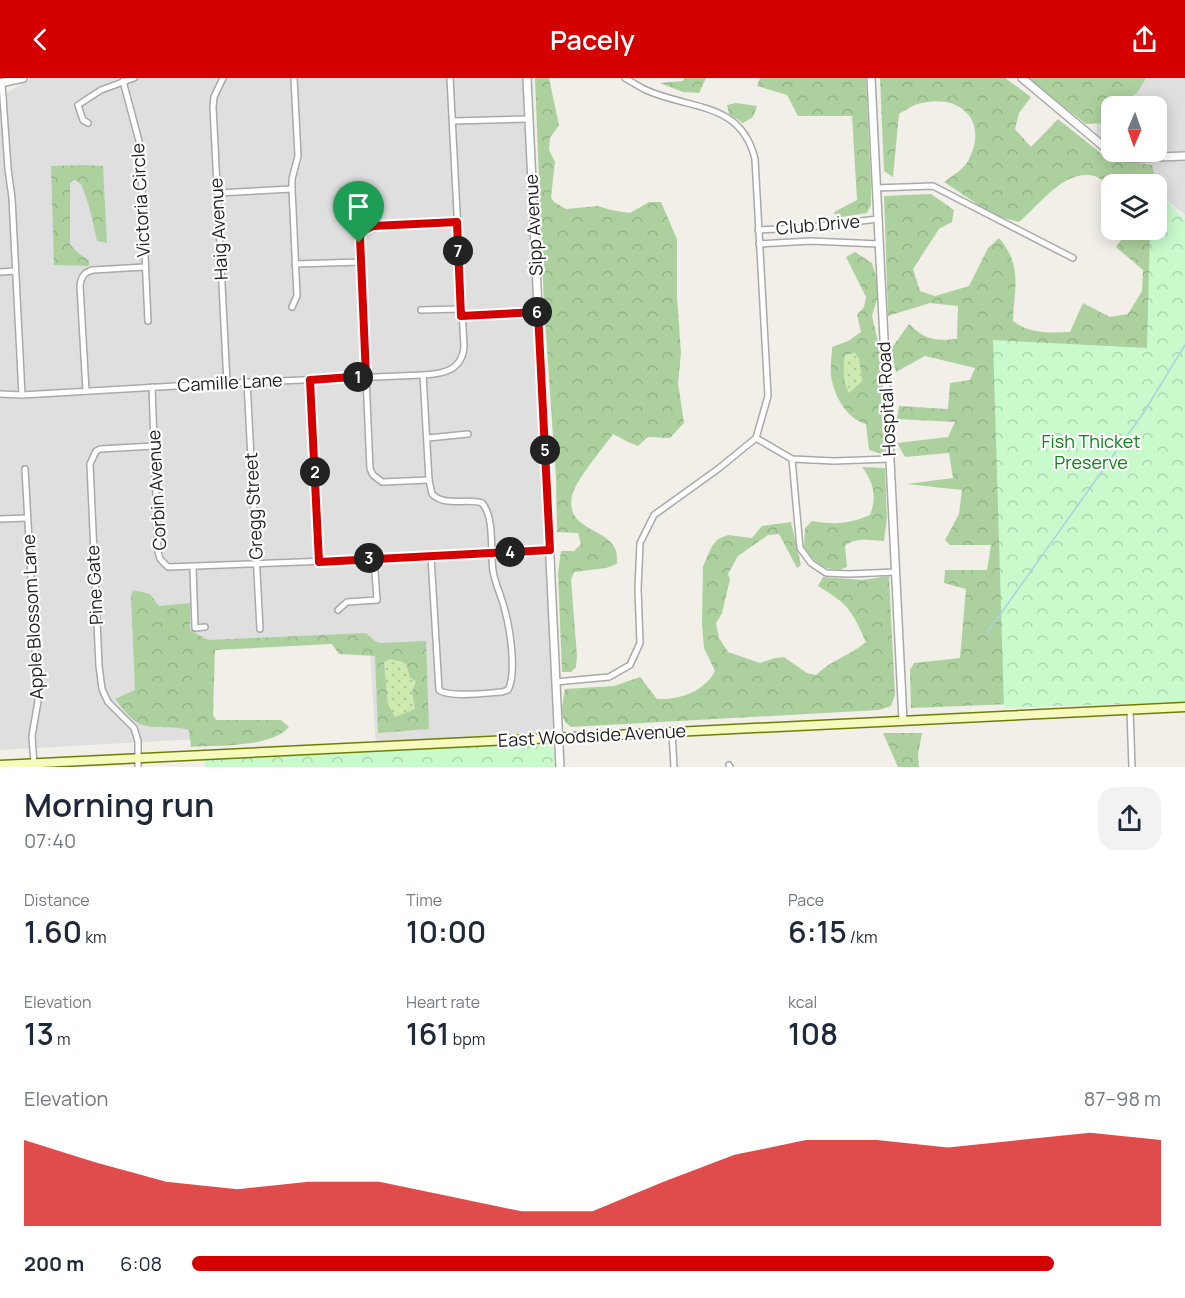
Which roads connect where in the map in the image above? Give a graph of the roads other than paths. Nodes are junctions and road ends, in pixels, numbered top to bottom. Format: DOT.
graph roads {
  1 [pos="23,78"];
  2 [pos="134,78"];
  3 [pos="294,78"];
  4 [pos="450,78"];
  5 [pos="527,78"];
  6 [pos="625,78"];
  7 [pos="871,78"];
  8 [pos="1022,78"];
  9 [pos="220,79"];
  10 [pos="123,81"];
  11 [pos="1,83"];
  12 [pos="529,119"];
  13 [pos="453,121"];
  14 [pos="88,123"];
  15 [pos="1101,144"];
  16 [pos="1185,156"];
  17 [pos="1167,157"];
  18 [pos="876,188"];
  19 [pos="292,189"];
  20 [pos="217,193"];
  21 [pos="878,219"];
  22 [pos="457,222"];
  23 [pos="758,230"];
  24 [pos="759,244"];
  25 [pos="879,244"];
  26 [pos="1073,258"];
  27 [pos="360,262"];
  28 [pos="295,264"];
  29 [pos="145,267"];
  30 [pos="15,271"];
  31 [pos="0,272"];
  32 [pos="292,307"];
  33 [pos="421,309"];
  34 [pos="460,309"];
  35 [pos="538,312"];
  36 [pos="461,316"];
  37 [pos="148,321"];
  38 [pos="423,375"];
  39 [pos="366,376"];
  40 [pos="310,380"];
  41 [pos="248,382"];
  42 [pos="227,383"];
  43 [pos="152,387"];
  44 [pos="86,391"];
  45 [pos="0,393"];
  46 [pos="22,395"];
  47 [pos="468,434"];
  48 [pos="428,438"];
  49 [pos="756,438"];
  50 [pos="154,446"];
  51 [pos="792,459"];
  52 [pos="890,459"];
  53 [pos="25,469"];
  54 [pos="429,480"];
  55 [pos="27,518"];
  56 [pos="0,519"];
  57 [pos="550,550"];
  58 [pos="491,554"];
  59 [pos="431,557"];
  60 [pos="374,558"];
  61 [pos="319,562"];
  62 [pos="257,564"];
  63 [pos="193,567"];
  64 [pos="896,572"];
  65 [pos="338,610"];
  66 [pos="205,627"];
  67 [pos="260,629"];
  68 [pos="555,682"];
  69 [pos="1185,707"];
  70 [pos="1130,710"];
  71 [pos="903,721"];
  72 [pos="672,732"];
  73 [pos="558,738"];
  74 [pos="138,763"];
  75 [pos="0,765"];
  76 [pos="34,765"];
  77 [pos="560,767"];
  78 [pos="674,767"];
  79 [pos="1132,767"];
  1 -- 11 [label="street"];
  2 -- 10 [label="street"];
  3 -- 19 [label="street"];
  4 -- 13 [label="street, Camille Lane"];
  5 -- 12 [label="street, Sipp Avenue"];
  6 -- 23 [label="street"];
  7 -- 18 [label="street, Hospital Road"];
  8 -- 15 [label="street"];
  9 -- 20 [label="street, Haig Avenue"];
  10 -- 14 [label="street"];
  10 -- 29 [label="street, Victoria Circle"];
  11 -- 30 [label="street"];
  12 -- 13 [label="street"];
  12 -- 35 [label="street, Sipp Avenue"];
  13 -- 22 [label="street, Camille Lane"];
  16 -- 17 [label="street"];
  18 -- 21 [label="street, Hospital Road"];
  18 -- 26 [label="street"];
  19 -- 20 [label="street"];
  19 -- 28 [label="street"];
  20 -- 42 [label="street, Haig Avenue"];
  21 -- 23 [label="street, Club Drive"];
  21 -- 25 [label="street, Hospital Road"];
  22 -- 27 [label="street"];
  22 -- 34 [label="street, Camille Lane"];
  23 -- 24 [label="street"];
  24 -- 25 [label="street"];
  24 -- 49 [label="street"];
  25 -- 52 [label="street, Hospital Road"];
  27 -- 28 [label="street"];
  27 -- 39 [label="street"];
  28 -- 32 [label="street"];
  29 -- 37 [label="street, Victoria Circle"];
  29 -- 44 [label="street"];
  30 -- 31 [label="street"];
  30 -- 46 [label="street"];
  33 -- 34 [label="street"];
  34 -- 36 [label="street, Camille Lane"];
  35 -- 36 [label="street"];
  35 -- 57 [label="street, Sipp Avenue"];
  36 -- 38 [label="street, Camille Lane"];
  38 -- 39 [label="street, Camille Lane"];
  38 -- 48 [label="street"];
  39 -- 40 [label="street, Camille Lane"];
  39 -- 54 [label="street"];
  40 -- 41 [label="street, Camille Lane"];
  40 -- 61 [label="street"];
  41 -- 42 [label="street, Camille Lane"];
  41 -- 62 [label="street, Gregg Street"];
  42 -- 43 [label="street, Camille Lane"];
  43 -- 44 [label="street, Camille Lane"];
  43 -- 50 [label="street, Corbin Avenue"];
  44 -- 46 [label="street, Camille Lane"];
  45 -- 46 [label="street, Camille Lane"];
  47 -- 48 [label="street"];
  48 -- 54 [label="street"];
  49 -- 51 [label="street"];
  49 -- 68 [label="street"];
  50 -- 63 [label="street, Corbin Avenue"];
  50 -- 74 [label="street, Pine Gate"];
  51 -- 52 [label="street"];
  51 -- 64 [label="street"];
  52 -- 64 [label="street, Hospital Road"];
  53 -- 55 [label="street, Apple Blossom Lane"];
  54 -- 58 [label="street"];
  55 -- 56 [label="street"];
  55 -- 76 [label="street, Apple Blossom Lane"];
  57 -- 58 [label="street, Corbin Avenue"];
  57 -- 68 [label="street, Sipp Avenue"];
  58 -- 59 [label="street, Corbin Avenue"];
  58 -- 59 [label="street"];
  59 -- 60 [label="street, Corbin Avenue"];
  60 -- 61 [label="street, Corbin Avenue"];
  60 -- 65 [label="street"];
  61 -- 62 [label="street, Corbin Avenue"];
  62 -- 63 [label="street, Corbin Avenue"];
  62 -- 67 [label="street, Gregg Street"];
  63 -- 66 [label="street"];
  64 -- 71 [label="street, Hospital Road"];
  68 -- 73 [label="street, Sipp Avenue"];
  69 -- 70 [label="main road, East Woodside Avenue"];
  70 -- 71 [label="main road, East Woodside Avenue"];
  70 -- 79 [label="street"];
  71 -- 72 [label="main road, East Woodside Avenue"];
  72 -- 73 [label="main road, East Woodside Avenue"];
  72 -- 78 [label="street"];
  73 -- 74 [label="main road, East Woodside Avenue"];
  73 -- 77 [label="street, Sipp Avenue"];
  74 -- 76 [label="main road, East Woodside Avenue"];
  75 -- 76 [label="main road, East Woodside Avenue"];
}
